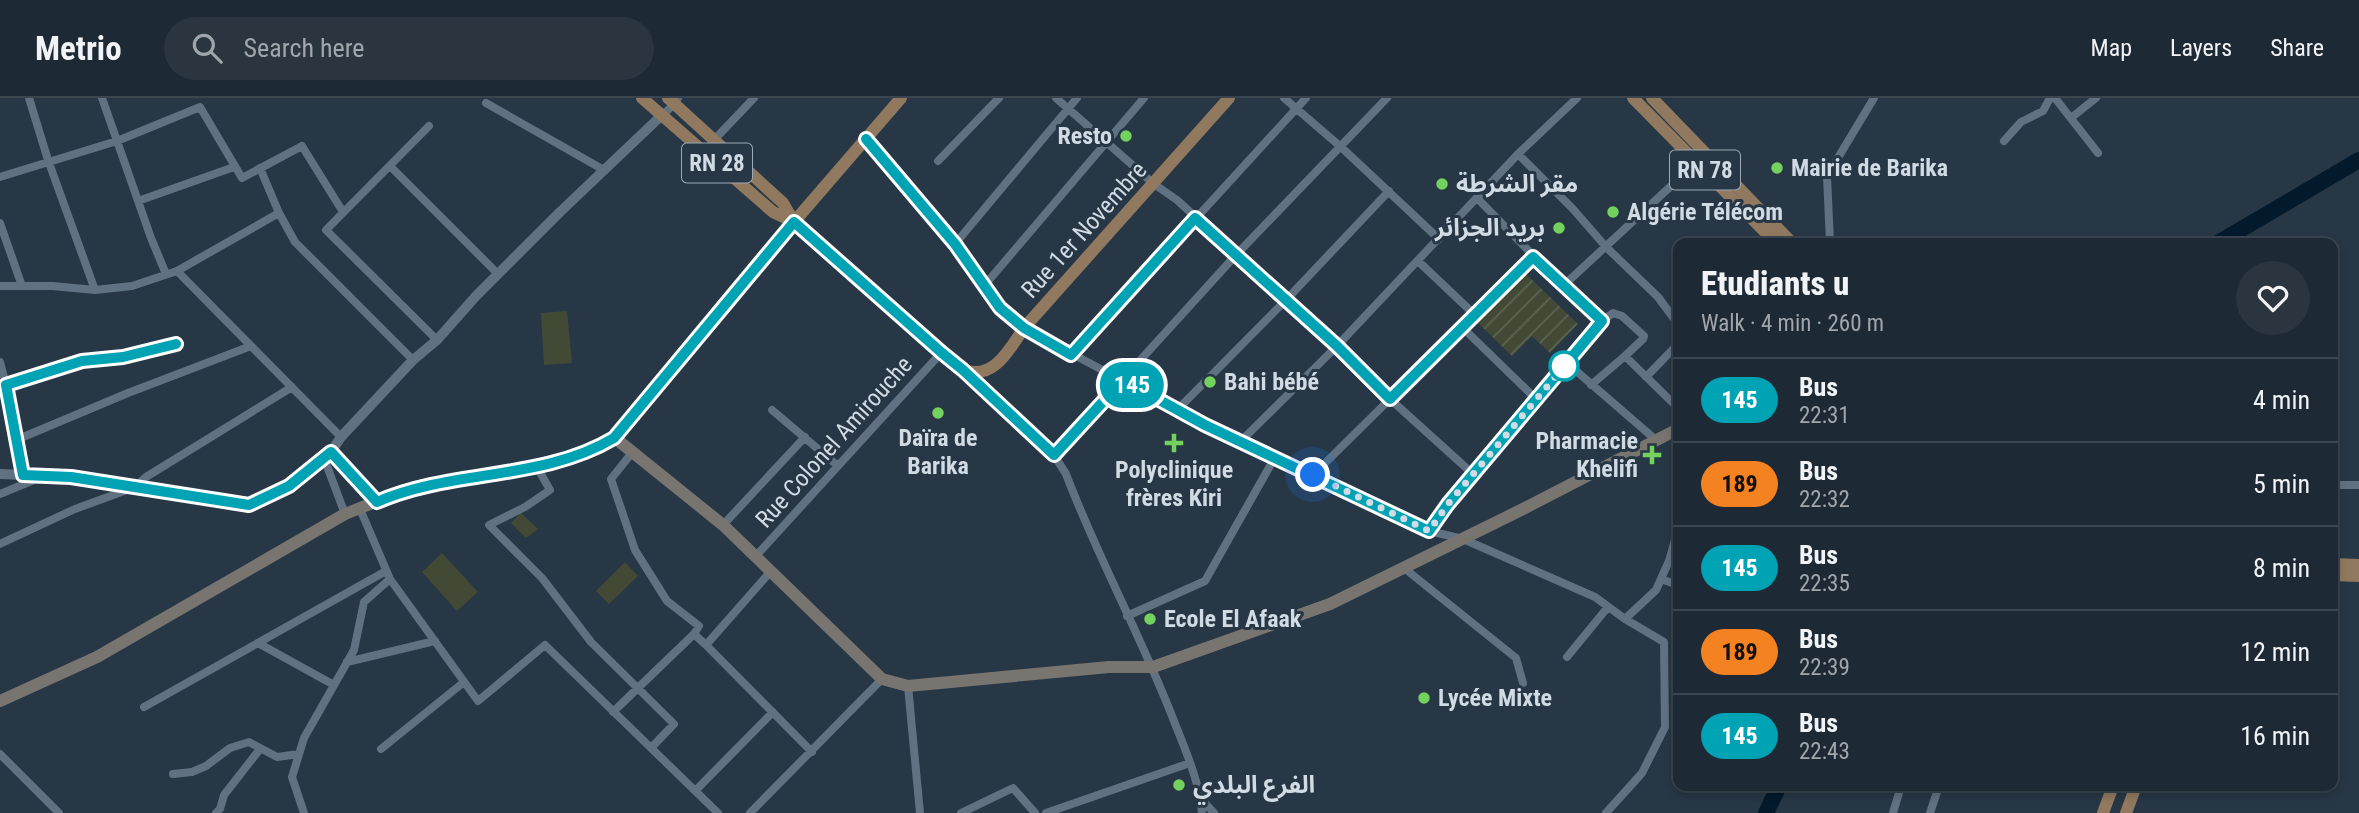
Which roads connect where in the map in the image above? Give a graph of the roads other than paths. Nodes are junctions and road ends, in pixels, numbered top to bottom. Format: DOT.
graph roads {
  1 [pos="29,98"];
  2 [pos="103,98"];
  3 [pos="642,98"];
  4 [pos="754,98"];
  5 [pos="901,98"];
  6 [pos="999,98"];
  7 [pos="1056,98"];
  8 [pos="1077,98"];
  9 [pos="1144,98"];
  10 [pos="1229,98"];
  11 [pos="1284,98"];
  12 [pos="1306,98"];
  13 [pos="1387,98"];
  14 [pos="1577,98"];
  15 [pos="1633,98"];
  16 [pos="1652,98"];
  17 [pos="1874,98"];
  18 [pos="2053,98"];
  19 [pos="2096,98"];
  20 [pos="674,100"];
  21 [pos="486,103"];
  22 [pos="1068,109"];
  23 [pos="1295,109"];
  24 [pos="662,115"];
  25 [pos="2071,118"];
  26 [pos="429,126"];
  27 [pos="866,139"];
  28 [pos="714,140"];
  29 [pos="117,141"];
  30 [pos="2004,141"];
  31 [pos="1106,142"];
  32 [pos="1341,147"];
  33 [pos="2098,153"];
  34 [pos="1518,154"];
  35 [pos="1701,158"];
  36 [pos="48,160"];
  37 [pos="938,161"];
  38 [pos="390,166"];
  39 [pos="234,167"];
  40 [pos="260,168"];
  41 [pos="604,170"];
  42 [pos="0,177"];
  43 [pos="1154,184"];
  44 [pos="1389,191"];
  45 [pos="1477,198"];
  46 [pos="138,201"];
  47 [pos="343,212"];
  48 [pos="279,213"];
  49 [pos="1195,218"];
  50 [pos="794,222"];
  51 [pos="0,223"];
  52 [pos="1772,238"];
  53 [pos="1787,238"];
  54 [pos="1830,238"];
  55 [pos="1439,239"];
  56 [pos="955,244"];
  57 [pos="1606,247"];
  58 [pos="1235,256"];
  59 [pos="1533,257"];
  60 [pos="1418,261"];
  61 [pos="177,271"];
  62 [pos="166,274"];
  63 [pos="498,274"];
  64 [pos="0,286"];
  65 [pos="22,286"];
  66 [pos="984,286"];
  67 [pos="1563,286"];
  68 [pos="95,290"];
  69 [pos="1286,300"];
  70 [pos="1475,315"];
  71 [pos="1673,317"];
  72 [pos="1602,321"];
  73 [pos="1024,328"];
  74 [pos="1463,328"];
  75 [pos="436,340"];
  76 [pos="176,344"];
  77 [pos="251,346"];
  78 [pos="1337,346"];
  79 [pos="1673,349"];
  80 [pos="942,353"];
  81 [pos="1071,355"];
  82 [pos="1625,356"];
  83 [pos="413,360"];
  84 [pos="0,362"];
  85 [pos="1567,363"];
  86 [pos="963,370"];
  87 [pos="1646,377"];
  88 [pos="1123,380"];
  89 [pos="6,385"];
  90 [pos="1591,385"];
  91 [pos="292,387"];
  92 [pos="1390,399"];
  93 [pos="1536,399"];
  94 [pos="1673,403"];
  95 [pos="1178,409"];
  96 [pos="772,410"];
  97 [pos="1673,432"];
  98 [pos="341,438"];
  99 [pos="614,438"];
  100 [pos="805,438"];
  101 [pos="16,440"];
  102 [pos="1656,440"];
  103 [pos="1241,441"];
  104 [pos="631,454"];
  105 [pos="327,455"];
  106 [pos="1054,455"];
  107 [pos="1275,457"];
  108 [pos="838,466"];
  109 [pos="537,467"];
  110 [pos="0,474"];
  111 [pos="1473,474"];
  112 [pos="23,475"];
  113 [pos="1313,475"];
  114 [pos="44,476"];
  115 [pos="2338,485"];
  116 [pos="2359,485"];
  117 [pos="135,487"];
  118 [pos="0,494"];
  119 [pos="377,502"];
  120 [pos="360,509"];
  121 [pos="345,514"];
  122 [pos="723,526"];
  123 [pos="1429,531"];
  124 [pos="1463,539"];
  125 [pos="0,544"];
  126 [pos="1673,544"];
  127 [pos="755,557"];
  128 [pos="2338,564"];
  129 [pos="2359,565"];
  130 [pos="1404,568"];
  131 [pos="771,571"];
  132 [pos="388,575"];
  133 [pos="2338,575"];
  134 [pos="2359,576"];
  135 [pos="1661,579"];
  136 [pos="1673,583"];
  137 [pos="1608,607"];
  138 [pos="1127,616"];
  139 [pos="1625,619"];
  140 [pos="694,634"];
  141 [pos="435,641"];
  142 [pos="258,643"];
  143 [pos="706,645"];
  144 [pos="1567,657"];
  145 [pos="347,662"];
  146 [pos="1153,667"];
  147 [pos="882,679"];
  148 [pos="464,682"];
  149 [pos="1523,683"];
  150 [pos="334,685"];
  151 [pos="908,685"];
  152 [pos="639,689"];
  153 [pos="0,701"];
  154 [pos="144,707"];
  155 [pos="613,712"];
  156 [pos="773,712"];
  157 [pos="651,748"];
  158 [pos="260,749"];
  159 [pos="380,749"];
  160 [pos="812,752"];
  161 [pos="0,754"];
  162 [pos="299,754"];
  163 [pos="1190,763"];
  164 [pos="173,774"];
  165 [pos="695,791"];
  166 [pos="1900,791"];
  167 [pos="1937,791"];
  168 [pos="2111,791"];
  169 [pos="2134,791"];
  170 [pos="1200,799"];
  171 [pos="59,813"];
  172 [pos="216,813"];
  173 [pos="304,813"];
  174 [pos="718,813"];
  175 [pos="750,813"];
  176 [pos="920,813"];
  177 [pos="961,813"];
  178 [pos="1035,813"];
  179 [pos="1046,813"];
  180 [pos="1202,813"];
  181 [pos="1214,813"];
  182 [pos="1606,813"];
  183 [pos="1893,813"];
  184 [pos="1930,813"];
  185 [pos="2103,813"];
  186 [pos="2126,813"];
  1 -- 36 [label="street"];
  2 -- 29 [label="street"];
  3 -- 24 [label="main road, RN 28"];
  4 -- 28 [label="street"];
  5 -- 27 [label="main road"];
  6 -- 37 [label="street"];
  7 -- 22 [label="street"];
  8 -- 22 [label="street"];
  9 -- 31 [label="street"];
  10 -- 43 [label="main road, Rue 1er Novembre"];
  11 -- 23 [label="street"];
  12 -- 23 [label="street"];
  13 -- 32 [label="street"];
  14 -- 34 [label="street"];
  15 -- 35 [label="main road, RN 78"];
  16 -- 35 [label="main road"];
  17 -- 54 [label="street"];
  18 -- 25 [label="street"];
  18 -- 30 [label="street"];
  19 -- 25 [label="street"];
  20 -- 24 [label="street"];
  20 -- 28 [label="main road, RN 28"];
  21 -- 41 [label="street"];
  22 -- 31 [label="street"];
  22 -- 56 [label="street"];
  23 -- 32 [label="street"];
  23 -- 49 [label="street"];
  24 -- 41 [label="street"];
  24 -- 50 [label="main road, RN 28"];
  25 -- 33 [label="street"];
  26 -- 38 [label="street"];
  27 -- 50 [label="main road"];
  27 -- 56 [label="street"];
  28 -- 50 [label="main road, RN 28"];
  29 -- 36 [label="street"];
  29 -- 39 [label="street"];
  29 -- 46 [label="street"];
  31 -- 43 [label="street"];
  31 -- 66 [label="street"];
  32 -- 44 [label="street"];
  32 -- 58 [label="street"];
  34 -- 45 [label="street"];
  34 -- 57 [label="street"];
  35 -- 52 [label="main road, RN 78"];
  35 -- 53 [label="main road"];
  35 -- 57 [label="street"];
  36 -- 42 [label="street"];
  36 -- 68 [label="street"];
  38 -- 47 [label="street"];
  38 -- 63 [label="street"];
  39 -- 40 [label="street"];
  39 -- 46 [label="street"];
  40 -- 47 [label="street"];
  40 -- 48 [label="street"];
  41 -- 63 [label="street"];
  43 -- 49 [label="street"];
  43 -- 73 [label="main road, Rue 1er Novembre"];
  44 -- 55 [label="street"];
  44 -- 69 [label="street"];
  45 -- 55 [label="street"];
  45 -- 59 [label="street"];
  46 -- 62 [label="street"];
  47 -- 75 [label="street"];
  48 -- 61 [label="street"];
  48 -- 83 [label="street"];
  49 -- 58 [label="street"];
  49 -- 81 [label="street"];
  50 -- 80 [label="main road, RN 28"];
  50 -- 99 [label="main road"];
  51 -- 65 [label="street"];
  55 -- 60 [label="street"];
  56 -- 66 [label="street"];
  57 -- 67 [label="street"];
  57 -- 71 [label="street"];
  58 -- 69 [label="street"];
  58 -- 88 [label="street"];
  59 -- 67 [label="street"];
  59 -- 70 [label="street"];
  60 -- 70 [label="street"];
  60 -- 78 [label="street"];
  61 -- 62 [label="street"];
  61 -- 77 [label="street"];
  62 -- 68 [label="street"];
  63 -- 75 [label="street"];
  64 -- 65 [label="street"];
  65 -- 68 [label="street"];
  66 -- 73 [label="street"];
  67 -- 72 [label="street"];
  69 -- 78 [label="street"];
  69 -- 95 [label="street"];
  70 -- 74 [label="street"];
  72 -- 82 [label="street"];
  72 -- 85 [label="street"];
  73 -- 81 [label="street"];
  73 -- 86 [label="main road, Rue 1er Novembre"];
  74 -- 92 [label="street"];
  74 -- 93 [label="street"];
  75 -- 83 [label="street"];
  76 -- 89 [label="street"];
  77 -- 91 [label="street"];
  77 -- 101 [label="street"];
  78 -- 92 [label="street"];
  78 -- 103 [label="street"];
  79 -- 87 [label="street"];
  80 -- 86 [label="main road, RN 28"];
  80 -- 108 [label="street, Rue Colonel Amirouche"];
  81 -- 88 [label="street"];
  82 -- 87 [label="street"];
  82 -- 90 [label="street"];
  83 -- 98 [label="street"];
  84 -- 89 [label="street"];
  85 -- 90 [label="street"];
  85 -- 93 [label="street"];
  86 -- 106 [label="street"];
  87 -- 94 [label="street"];
  88 -- 95 [label="street"];
  88 -- 106 [label="street"];
  89 -- 101 [label="street"];
  90 -- 102 [label="street"];
  91 -- 98 [label="street"];
  91 -- 117 [label="street"];
  92 -- 111 [label="street"];
  92 -- 113 [label="street"];
  93 -- 111 [label="street"];
  95 -- 103 [label="street"];
  96 -- 100 [label="street"];
  97 -- 102 [label="main road"];
  98 -- 105 [label="street"];
  99 -- 104 [label="main road"];
  99 -- 109 [label="main road"];
  100 -- 108 [label="street"];
  100 -- 122 [label="street"];
  101 -- 112 [label="street"];
  102 -- 124 [label="main road"];
  103 -- 107 [label="street"];
  104 -- 122 [label="main road"];
  104 -- 140 [label="street"];
  105 -- 117 [label="street"];
  105 -- 119 [label="street"];
  105 -- 121 [label="street"];
  106 -- 138 [label="street"];
  107 -- 113 [label="street"];
  107 -- 138 [label="street"];
  108 -- 127 [label="street, Rue Colonel Amirouche"];
  109 -- 119 [label="main road"];
  109 -- 152 [label="street"];
  110 -- 112 [label="street"];
  111 -- 123 [label="street"];
  112 -- 114 [label="street"];
  113 -- 123 [label="street"];
  114 -- 117 [label="street"];
  114 -- 118 [label="street"];
  115 -- 116 [label="street"];
  117 -- 125 [label="street"];
  119 -- 120 [label="main road"];
  120 -- 121 [label="main road"];
  120 -- 132 [label="street"];
  121 -- 153 [label="main road"];
  122 -- 127 [label="main road"];
  123 -- 124 [label="street"];
  124 -- 130 [label="main road"];
  124 -- 137 [label="street"];
  126 -- 135 [label="street"];
  127 -- 131 [label="main road"];
  128 -- 129 [label="main road"];
  130 -- 146 [label="main road"];
  130 -- 149 [label="street"];
  131 -- 143 [label="street"];
  131 -- 147 [label="main road"];
  132 -- 141 [label="street"];
  132 -- 142 [label="street"];
  132 -- 145 [label="street"];
  133 -- 134 [label="main road"];
  135 -- 136 [label="street"];
  135 -- 139 [label="street"];
  137 -- 139 [label="street"];
  137 -- 144 [label="street"];
  138 -- 146 [label="street"];
  139 -- 182 [label="street"];
  140 -- 143 [label="street"];
  140 -- 152 [label="street"];
  141 -- 145 [label="street"];
  141 -- 148 [label="street"];
  142 -- 150 [label="street"];
  142 -- 154 [label="street"];
  143 -- 156 [label="street"];
  145 -- 150 [label="street"];
  146 -- 151 [label="main road"];
  146 -- 163 [label="street"];
  147 -- 151 [label="main road"];
  147 -- 160 [label="street"];
  148 -- 155 [label="street"];
  148 -- 159 [label="street"];
  150 -- 162 [label="street"];
  151 -- 176 [label="street"];
  152 -- 155 [label="street"];
  152 -- 157 [label="street"];
  155 -- 157 [label="street"];
  156 -- 160 [label="street"];
  156 -- 165 [label="street"];
  157 -- 165 [label="street"];
  158 -- 162 [label="street"];
  158 -- 164 [label="street"];
  158 -- 172 [label="street"];
  160 -- 175 [label="street"];
  161 -- 171 [label="street"];
  162 -- 173 [label="street"];
  163 -- 170 [label="street"];
  163 -- 179 [label="street"];
  165 -- 174 [label="street"];
  166 -- 183 [label="street"];
  167 -- 184 [label="street"];
  168 -- 185 [label="main road"];
  169 -- 186 [label="main road"];
  170 -- 180 [label="street"];
  170 -- 181 [label="street"];
  177 -- 178 [label="street"];
}
